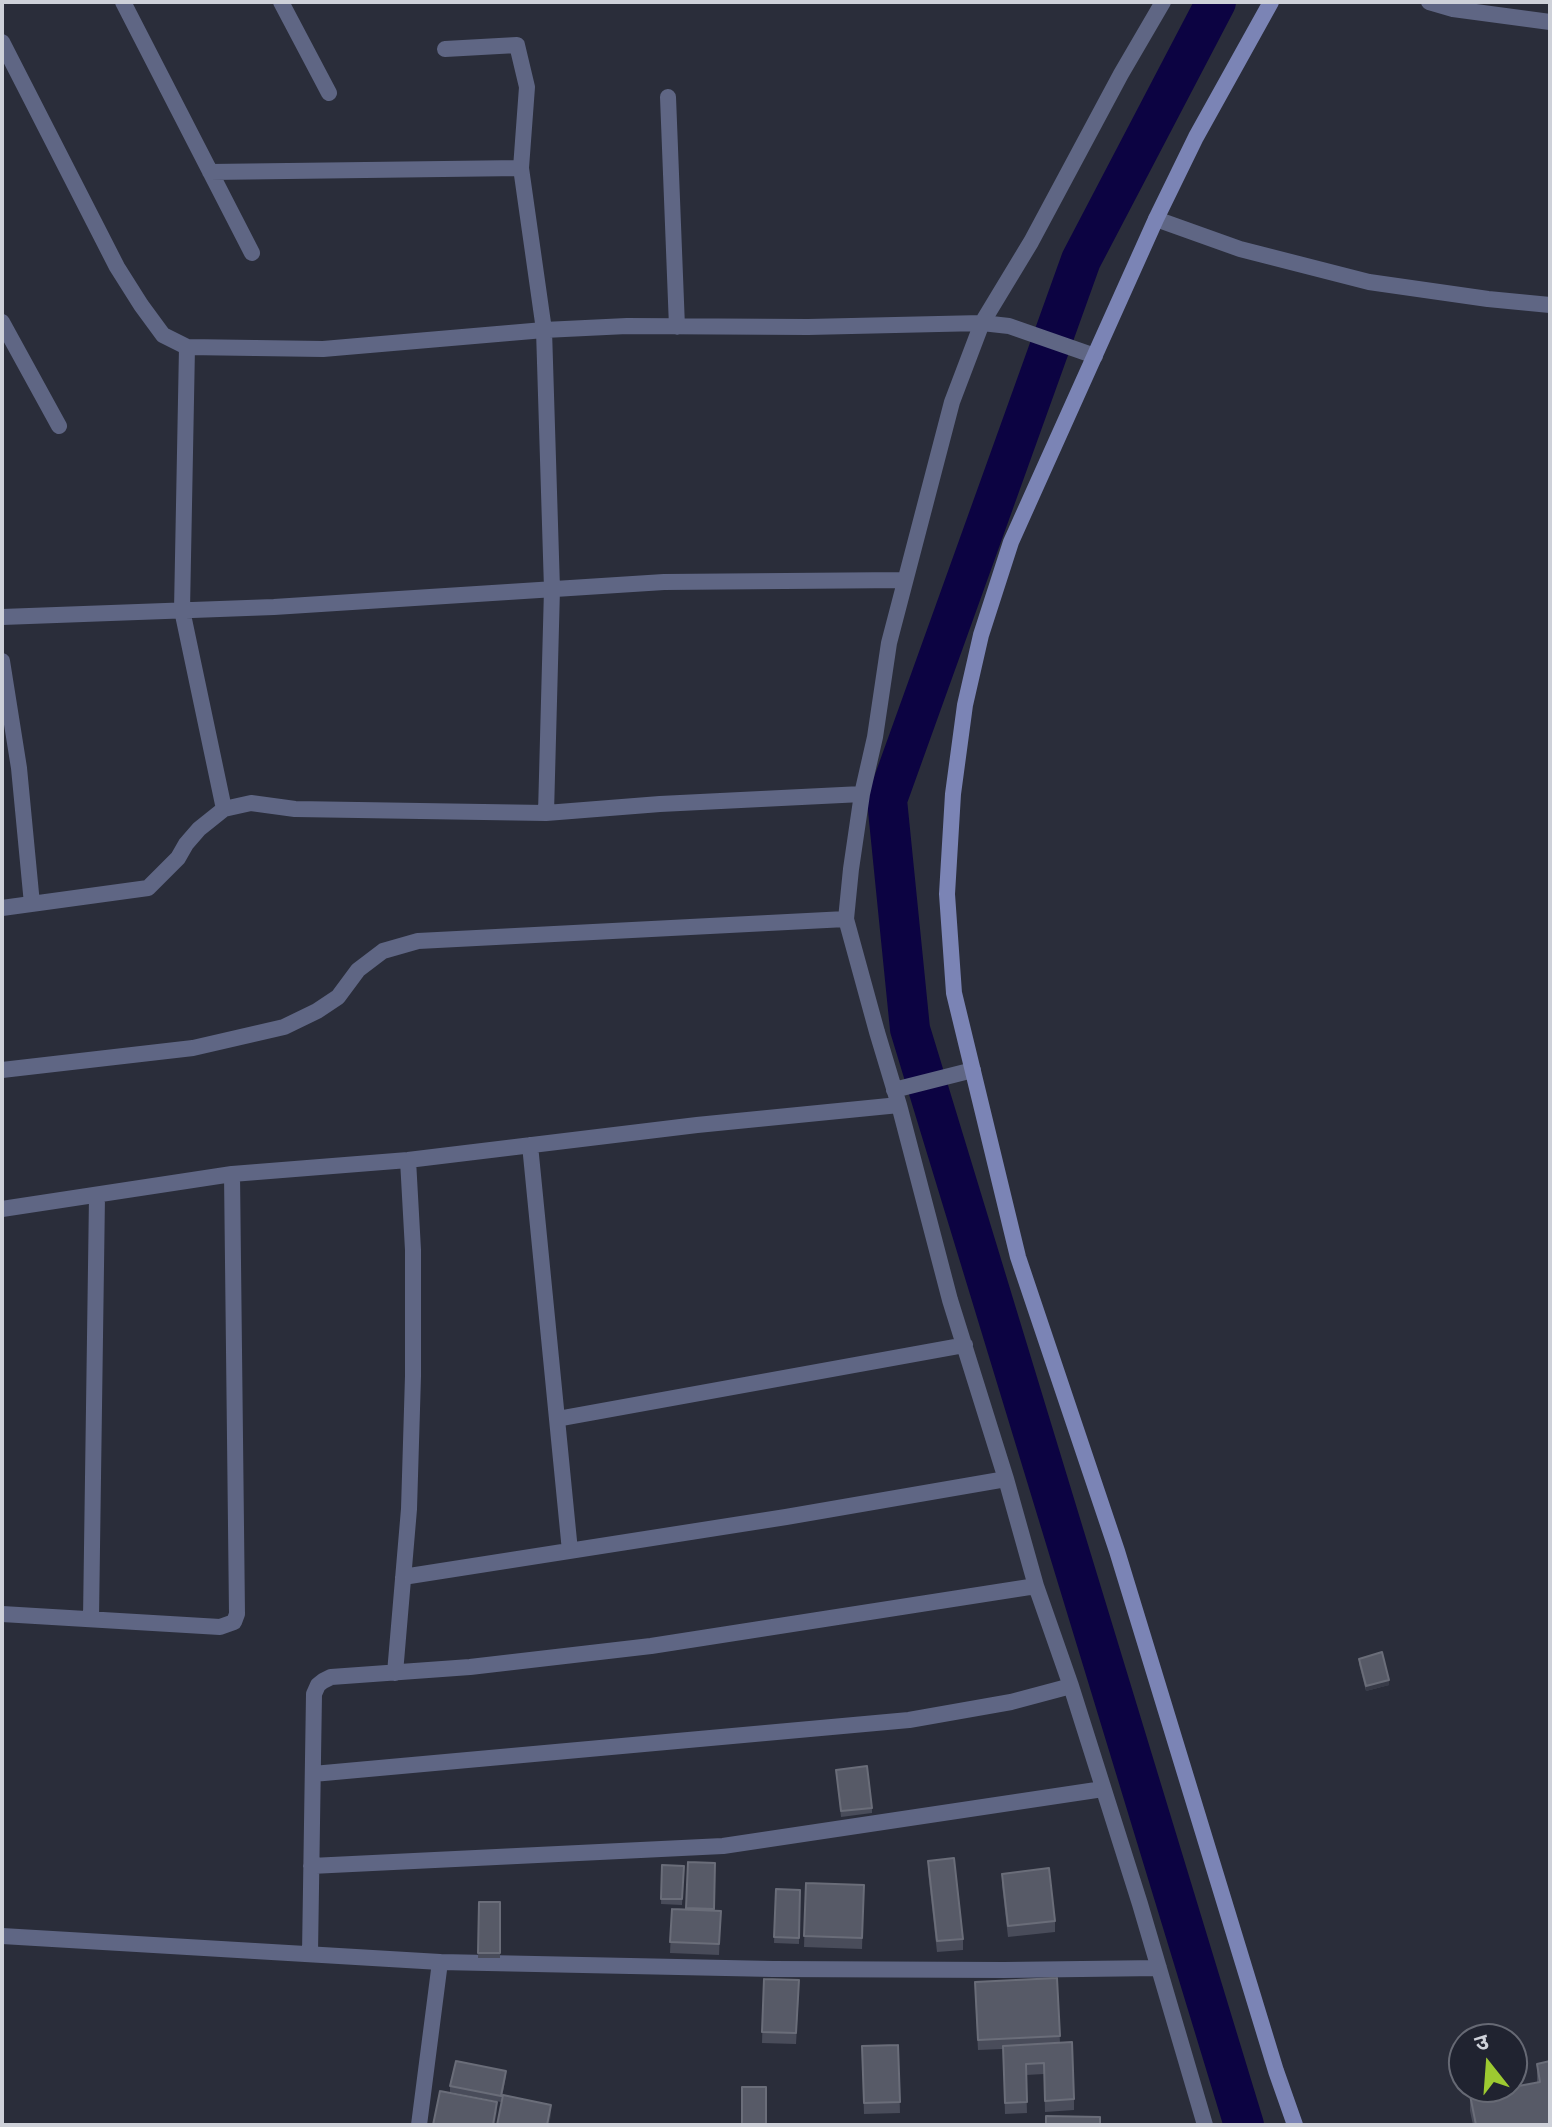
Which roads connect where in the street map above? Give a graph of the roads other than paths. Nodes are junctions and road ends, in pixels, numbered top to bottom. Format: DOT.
graph roads {
  1 [pos="123,2"];
  2 [pos="281,2"];
  3 [pos="1271,2"];
  4 [pos="1429,2"];
  5 [pos="1155,5"];
  6 [pos="1550,22"];
  7 [pos="2,42"];
  8 [pos="445,49"];
  9 [pos="329,93"];
  10 [pos="668,97"];
  11 [pos="521,168"];
  12 [pos="210,172"];
  13 [pos="1156,219"];
  14 [pos="252,253"];
  15 [pos="1550,305"];
  16 [pos="2,322"];
  17 [pos="982,323"];
  18 [pos="677,327"];
  19 [pos="544,330"];
  20 [pos="187,347"];
  21 [pos="1095,356"];
  22 [pos="59,426"];
  23 [pos="905,580"];
  24 [pos="552,589"];
  25 [pos="182,610"];
  26 [pos="2,617"];
  27 [pos="2,661"];
  28 [pos="862,794"];
  29 [pos="224,809"];
  30 [pos="546,813"];
  31 [pos="32,904"];
  32 [pos="2,908"];
  33 [pos="846,919"];
  34 [pos="2,1070"];
  35 [pos="973,1070"];
  36 [pos="896,1098"];
  37 [pos="530,1145"];
  38 [pos="408,1160"];
  39 [pos="232,1174"];
  40 [pos="97,1196"];
  41 [pos="2,1209"];
  42 [pos="965,1345"];
  43 [pos="557,1419"];
  44 [pos="1006,1479"];
  45 [pos="570,1551"];
  46 [pos="403,1577"];
  47 [pos="1036,1586"];
  48 [pos="2,1614"];
  49 [pos="91,1618"];
  50 [pos="395,1673"];
  51 [pos="1071,1686"];
  52 [pos="313,1774"];
  53 [pos="1103,1789"];
  54 [pos="311,1866"];
  55 [pos="2,1936"];
  56 [pos="310,1953"];
  57 [pos="440,1962"];
  58 [pos="1159,1968"];
  59 [pos="419,2125"];
  60 [pos="1205,2125"];
  61 [pos="1295,2125"];
  1 -- 12 [label="street"];
  2 -- 9 [label="street"];
  3 -- 13 [label="street"];
  4 -- 6 [label="street"];
  5 -- 17 [label="street"];
  7 -- 20 [label="street"];
  8 -- 11 [label="street"];
  10 -- 18 [label="street"];
  11 -- 12 [label="street"];
  11 -- 19 [label="street"];
  12 -- 14 [label="street"];
  13 -- 15 [label="street"];
  13 -- 21 [label="street"];
  16 -- 22 [label="street"];
  17 -- 18 [label="street"];
  17 -- 21 [label="street"];
  17 -- 23 [label="street"];
  18 -- 19 [label="street"];
  19 -- 20 [label="street"];
  19 -- 24 [label="street"];
  20 -- 25 [label="street"];
  21 -- 35 [label="street"];
  23 -- 24 [label="street"];
  23 -- 28 [label="street"];
  24 -- 25 [label="street"];
  24 -- 30 [label="street"];
  25 -- 26 [label="street"];
  25 -- 29 [label="street"];
  27 -- 31 [label="street"];
  28 -- 30 [label="street"];
  28 -- 33 [label="street"];
  29 -- 30 [label="street"];
  29 -- 31 [label="street"];
  31 -- 32 [label="street"];
  33 -- 34 [label="street"];
  33 -- 36 [label="street"];
  35 -- 36 [label="street"];
  35 -- 61 [label="street"];
  36 -- 37 [label="street"];
  36 -- 42 [label="street"];
  37 -- 38 [label="street"];
  37 -- 43 [label="street"];
  38 -- 39 [label="street"];
  38 -- 46 [label="street"];
  39 -- 40 [label="street"];
  39 -- 49 [label="street"];
  40 -- 41 [label="street"];
  40 -- 49 [label="street"];
  42 -- 43 [label="street"];
  42 -- 44 [label="street"];
  43 -- 45 [label="street"];
  44 -- 45 [label="street"];
  44 -- 47 [label="street"];
  45 -- 46 [label="street"];
  46 -- 50 [label="street"];
  47 -- 50 [label="street"];
  47 -- 51 [label="street"];
  48 -- 49 [label="street"];
  50 -- 52 [label="street"];
  51 -- 52 [label="street"];
  51 -- 53 [label="street"];
  52 -- 54 [label="street"];
  53 -- 54 [label="street"];
  53 -- 58 [label="street"];
  54 -- 56 [label="street"];
  55 -- 56 [label="street"];
  56 -- 57 [label="street"];
  57 -- 58 [label="street"];
  57 -- 59 [label="street"];
  58 -- 60 [label="street"];
}
